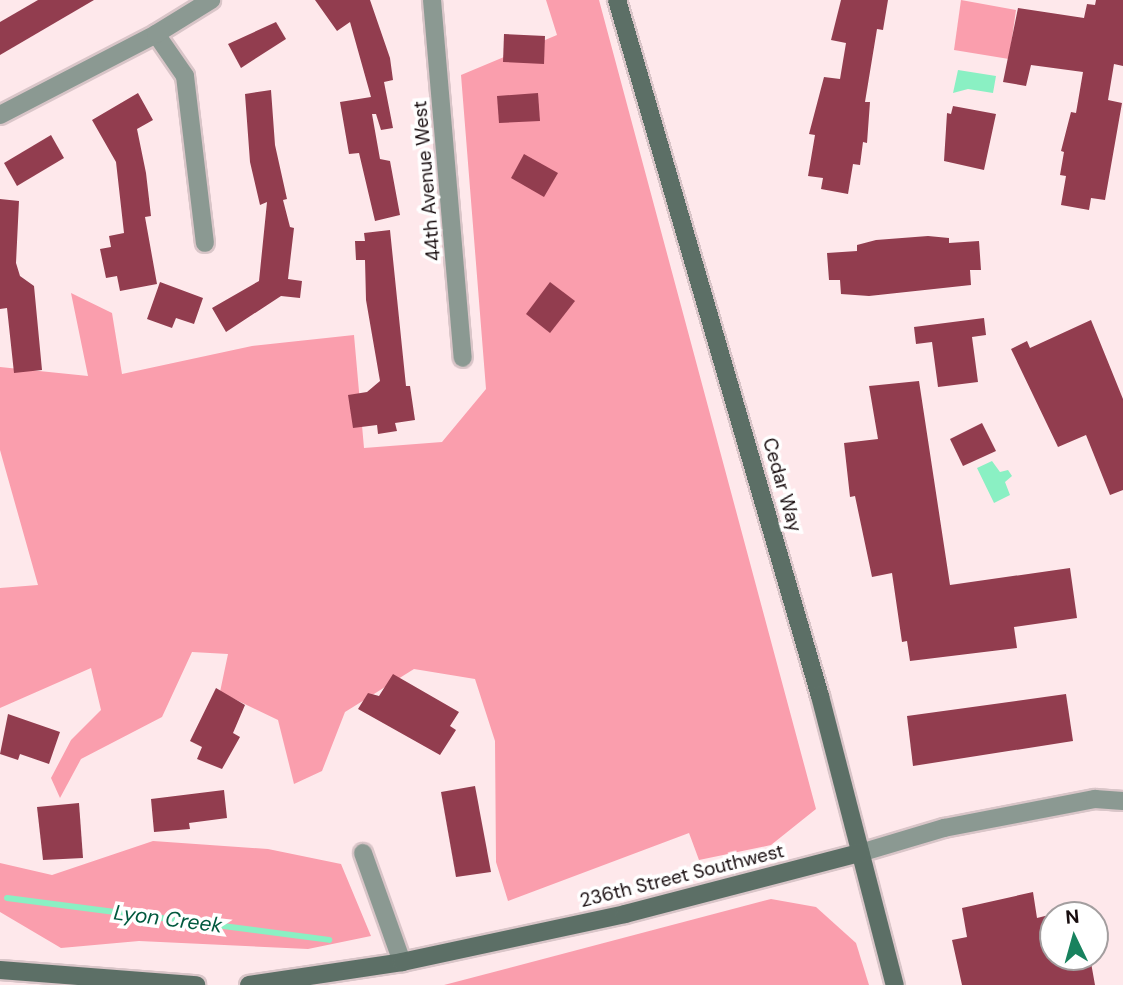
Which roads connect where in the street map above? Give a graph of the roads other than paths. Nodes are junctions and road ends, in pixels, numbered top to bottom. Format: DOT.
graph roads {
  1 [pos="432,0"];
  2 [pos="617,0"];
  3 [pos="204,2"];
  4 [pos="156,34"];
  5 [pos="0,115"];
  6 [pos="205,243"];
  7 [pos="463,358"];
  8 [pos="1123,801"];
  9 [pos="363,853"];
  10 [pos="860,853"];
  11 [pos="402,962"];
  12 [pos="0,970"];
  13 [pos="196,985"];
  14 [pos="249,985"];
  15 [pos="895,985"];
  1 -- 7 [label="street, 44th Avenue West"];
  2 -- 10 [label="main road, Cedar Way"];
  3 -- 4 [label="street"];
  4 -- 5 [label="street"];
  4 -- 6 [label="street"];
  8 -- 10 [label="street, 236th Street Southwest"];
  9 -- 11 [label="street"];
  10 -- 11 [label="main road, 236th Street Southwest"];
  10 -- 15 [label="main road, Cedar Way"];
  11 -- 14 [label="main road, 236th Street Southwest"];
  12 -- 13 [label="main road"];
}
